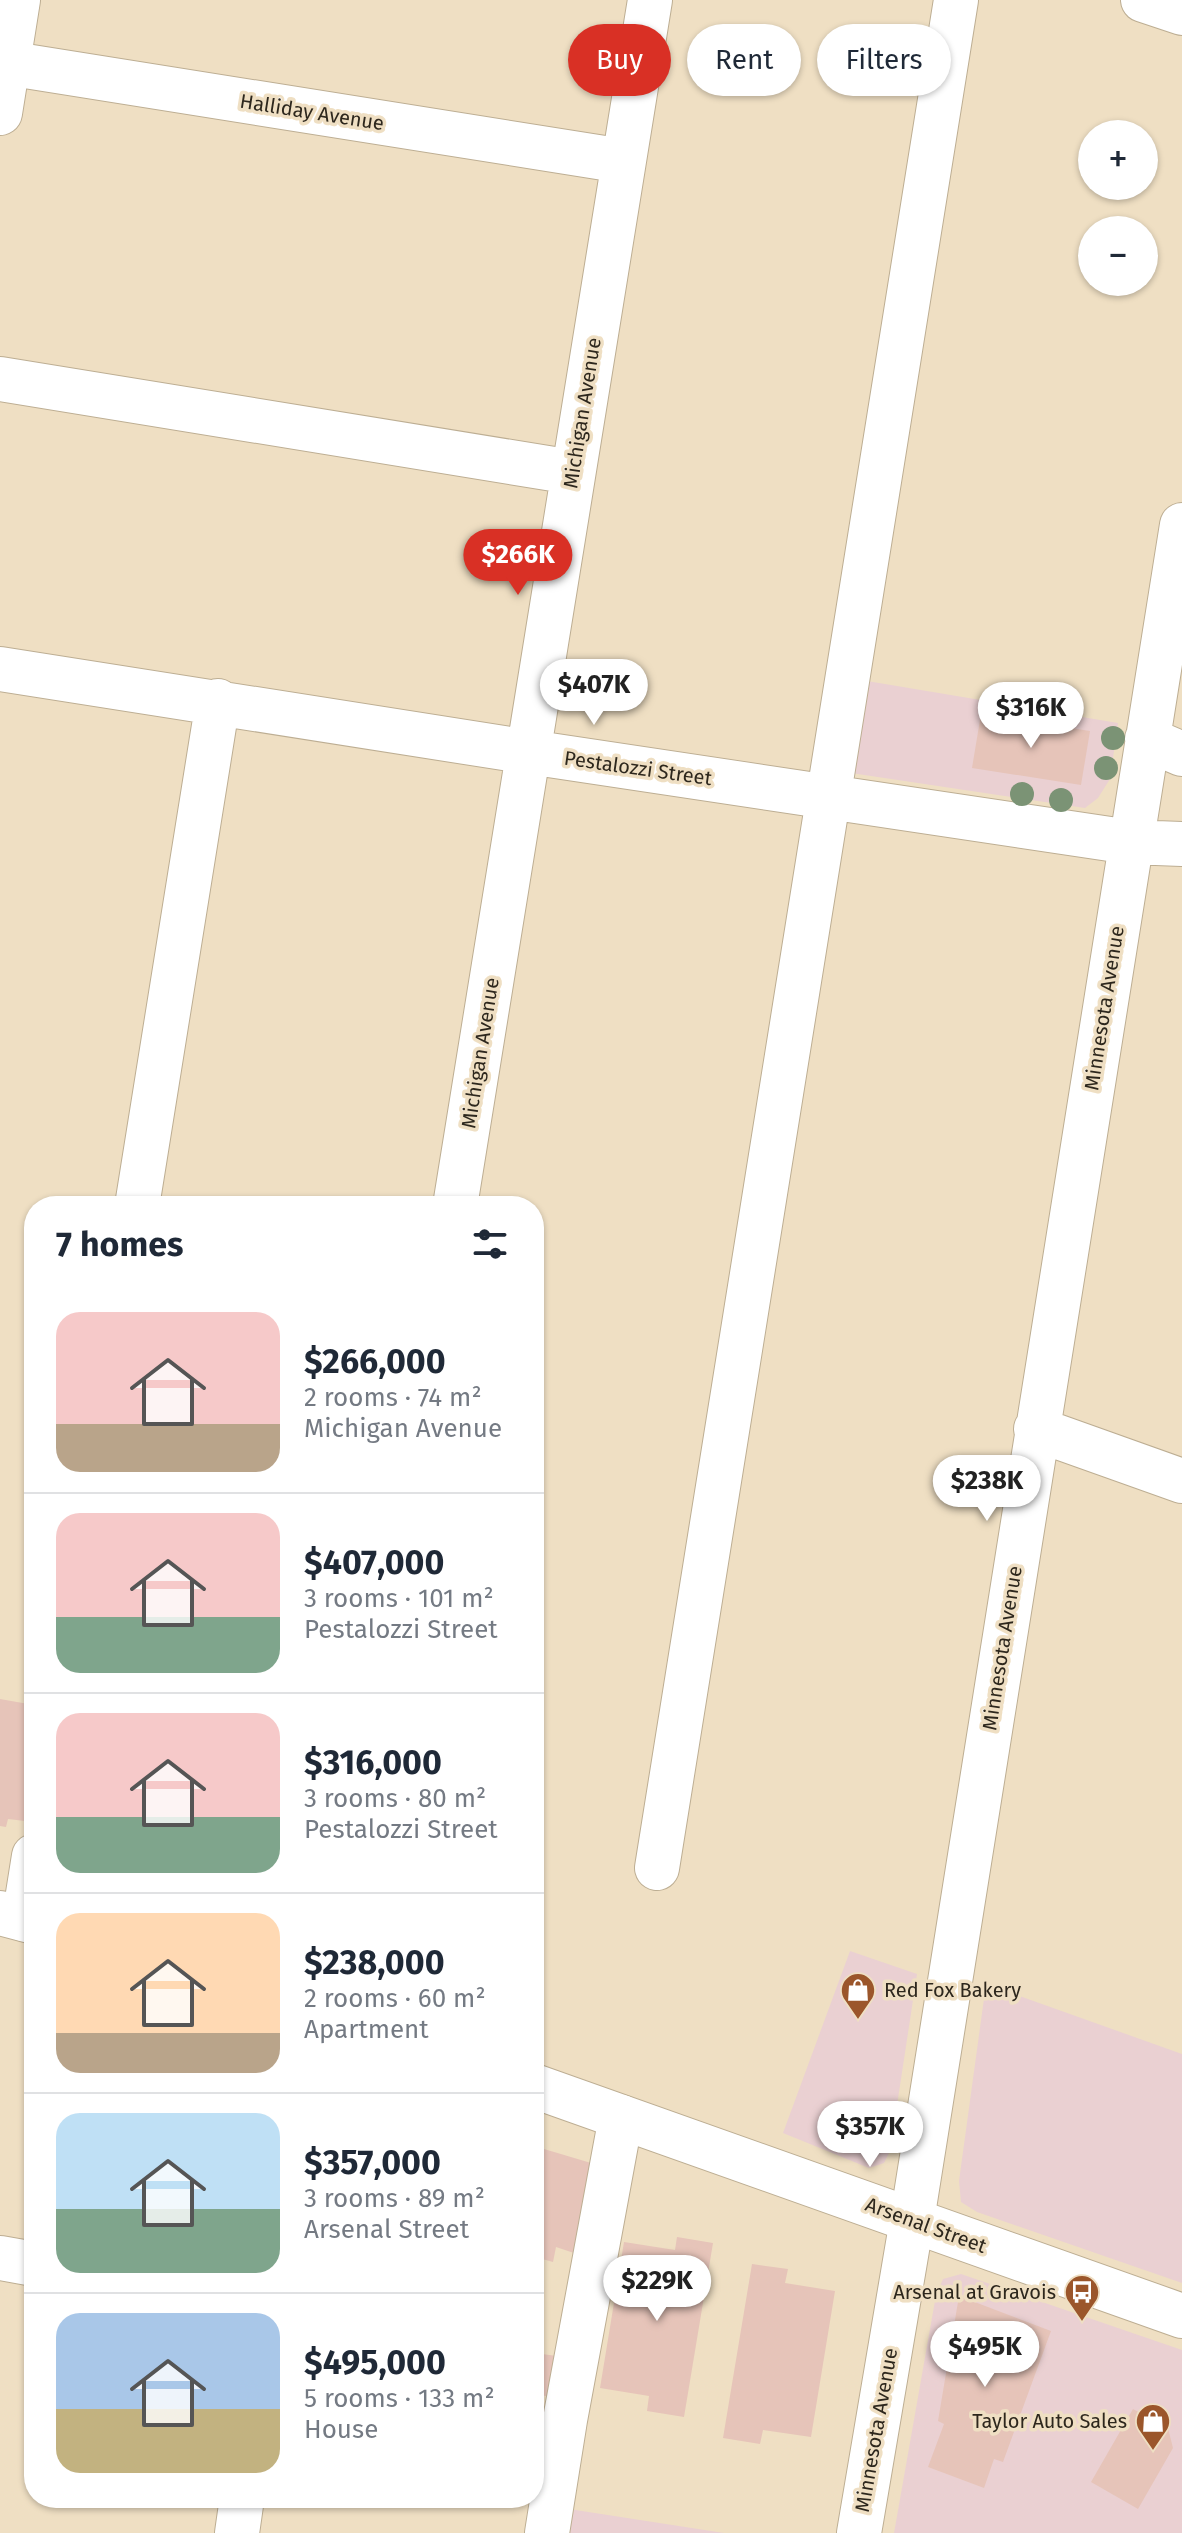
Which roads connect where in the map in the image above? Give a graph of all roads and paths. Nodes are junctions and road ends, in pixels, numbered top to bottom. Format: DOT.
graph roads {
  1 [pos="18,0"];
  2 [pos="650,0"];
  3 [pos="956,0"];
  4 [pos="1143,0"];
  5 [pos="1182,13"];
  6 [pos="4,63"];
  7 [pos="0,113"];
  8 [pos="623,161"];
  9 [pos="0,379"];
  10 [pos="572,472"];
  11 [pos="1182,525"];
  12 [pos="0,669"];
  13 [pos="218,701"];
  14 [pos="1165,746"];
  15 [pos="529,752"];
  16 [pos="828,796"];
  17 [pos="1130,842"];
  18 [pos="1182,844"];
  19 [pos="139,1196"];
  20 [pos="457,1196"];
  21 [pos="1036,1429"];
  22 [pos="1182,1481"];
  23 [pos="657,1868"];
  24 [pos="24,1897"];
  25 [pos="19,1918"];
  26 [pos="544,2090"];
  27 [pos="621,2117"];
  28 [pos="912,2220"];
  29 [pos="0,2258"];
  30 [pos="24,2262"];
  31 [pos="1182,2316"];
  32 [pos="549,2418"];
  33 [pos="241,2508"];
  34 [pos="237,2533"];
  35 [pos="547,2533"];
  36 [pos="859,2533"];
  1 -- 6 [label="street"];
  2 -- 8 [label="street, Michigan Avenue"];
  3 -- 16 [label="street"];
  4 -- 5 [label="street"];
  6 -- 7 [label="street"];
  6 -- 8 [label="street, Halliday Avenue"];
  8 -- 10 [label="street, Michigan Avenue"];
  9 -- 10 [label="street"];
  10 -- 15 [label="street, Michigan Avenue"];
  11 -- 14 [label="street, Minnesota Avenue"];
  12 -- 13 [label="street, Pestalozzi Street"];
  13 -- 15 [label="street, Pestalozzi Street"];
  13 -- 19 [label="street"];
  14 -- 17 [label="street, Minnesota Avenue"];
  15 -- 16 [label="street, Pestalozzi Street"];
  15 -- 20 [label="street, Michigan Avenue"];
  16 -- 17 [label="street, Pestalozzi Street"];
  16 -- 23 [label="street"];
  17 -- 18 [label="street, Pestalozzi Street"];
  17 -- 21 [label="street, Minnesota Avenue"];
  21 -- 22 [label="street"];
  21 -- 28 [label="street, Minnesota Avenue"];
  24 -- 25 [label="street"];
  26 -- 27 [label="street, Arsenal Street"];
  27 -- 28 [label="street, Arsenal Street"];
  27 -- 32 [label="street"];
  28 -- 31 [label="street, Arsenal Street"];
  28 -- 36 [label="street, Minnesota Avenue"];
  29 -- 30 [label="street"];
  32 -- 35 [label="street"];
  33 -- 34 [label="street"];
}
